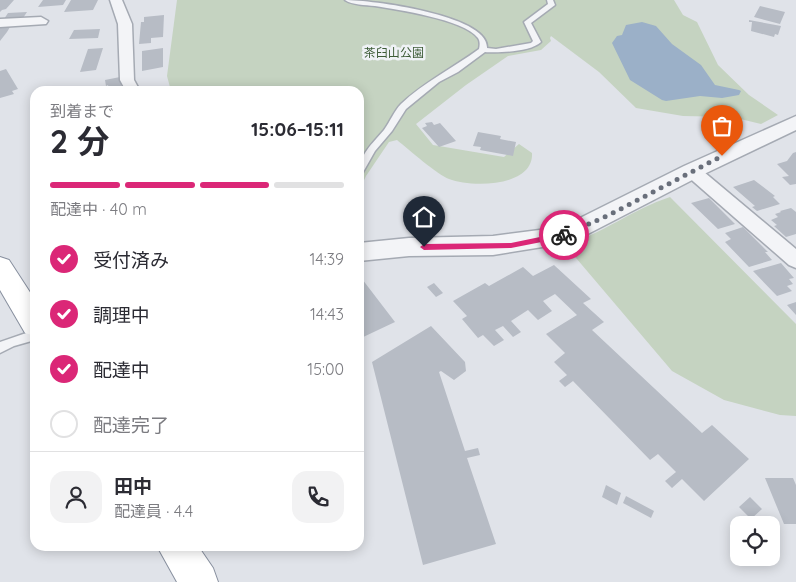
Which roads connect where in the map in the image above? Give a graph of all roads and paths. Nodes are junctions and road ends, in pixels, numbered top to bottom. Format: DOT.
graph roads {
  1 [pos="116,0"];
  2 [pos="348,0"];
  3 [pos="550,0"];
  4 [pos="41,21"];
  5 [pos="0,23"];
  6 [pos="484,50"];
  7 [pos="130,86"];
  8 [pos="796,122"];
  9 [pos="364,163"];
  10 [pos="692,171"];
  11 [pos="364,252"];
  12 [pos="796,260"];
  13 [pos="0,267"];
  14 [pos="30,316"];
  15 [pos="30,337"];
  16 [pos="1,346"];
  17 [pos="179,551"];
  18 [pos="199,582"];
  1 -- 7 [label="street"];
  2 -- 6 [label="lane"];
  3 -- 6 [label="lane"];
  4 -- 5 [label="street"];
  6 -- 9 [label="lane"];
  8 -- 10 [label="street"];
  10 -- 11 [label="street"];
  10 -- 12 [label="street"];
  13 -- 14 [label="highway"];
  15 -- 16 [label="lane"];
  17 -- 18 [label="highway"];
}
